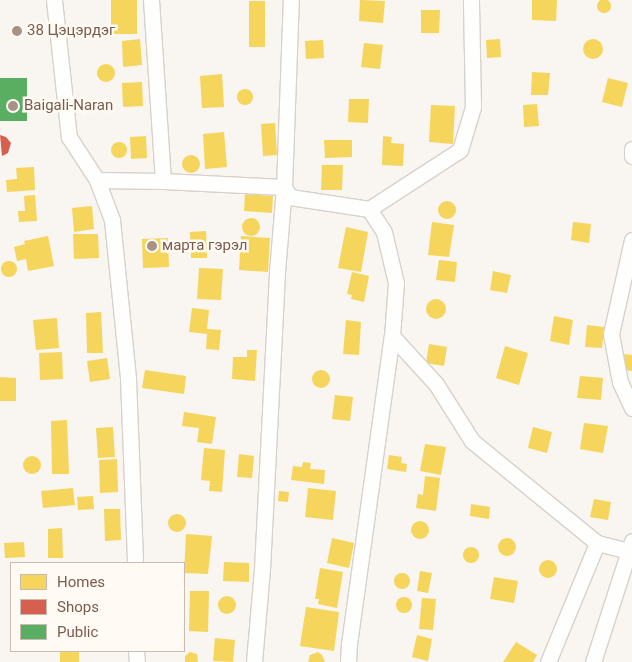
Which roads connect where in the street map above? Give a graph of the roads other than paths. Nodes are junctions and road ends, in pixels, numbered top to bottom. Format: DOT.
graph roads {
  1 [pos="54,0"];
  2 [pos="151,0"];
  3 [pos="291,0"];
  4 [pos="471,0"];
  5 [pos="632,149"];
  6 [pos="632,156"];
  7 [pos="97,180"];
  8 [pos="163,181"];
  9 [pos="284,187"];
  10 [pos="369,208"];
  11 [pos="632,240"];
  12 [pos="392,336"];
  13 [pos="632,408"];
  14 [pos="597,543"];
  15 [pos="631,548"];
  16 [pos="135,562"];
  17 [pos="254,662"];
  18 [pos="348,662"];
  19 [pos="548,662"];
  20 [pos="593,662"];
  1 -- 7 [label="street"];
  2 -- 8 [label="street"];
  3 -- 9 [label="street"];
  4 -- 10 [label="street"];
  5 -- 6 [label="street"];
  7 -- 8 [label="street"];
  7 -- 16 [label="street"];
  8 -- 9 [label="street"];
  9 -- 10 [label="street"];
  9 -- 17 [label="street"];
  10 -- 12 [label="street"];
  11 -- 13 [label="street"];
  12 -- 14 [label="street"];
  12 -- 18 [label="street"];
  14 -- 15 [label="street"];
  14 -- 19 [label="street"];
  15 -- 20 [label="street"];
}
